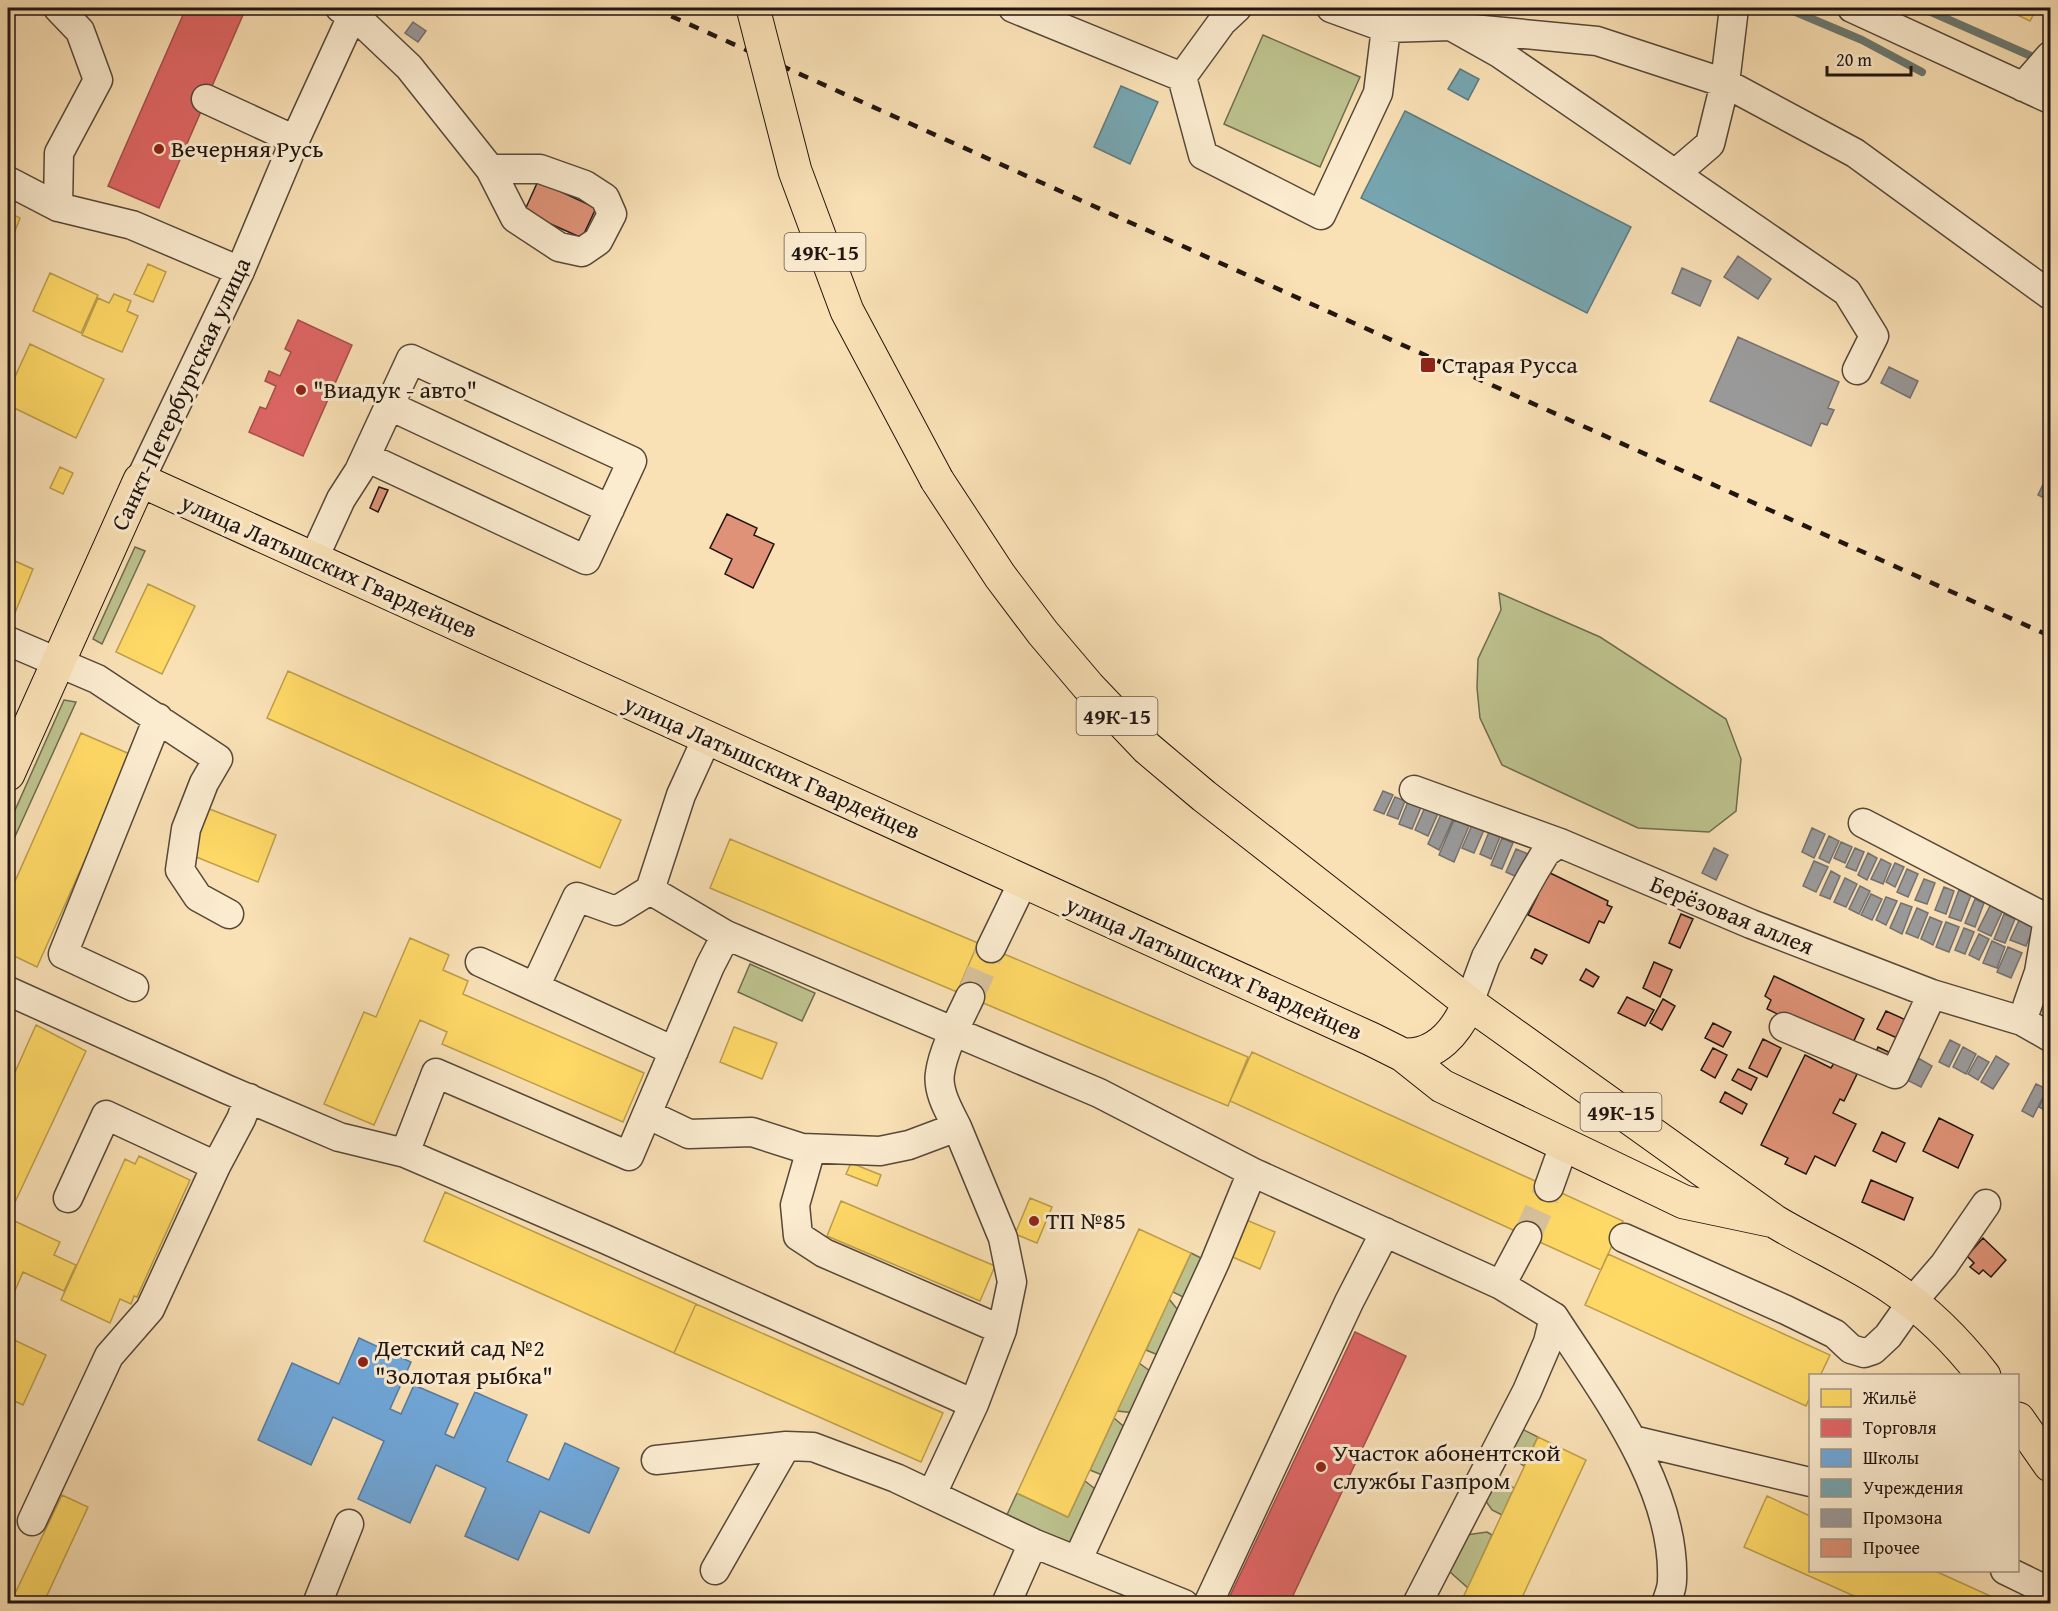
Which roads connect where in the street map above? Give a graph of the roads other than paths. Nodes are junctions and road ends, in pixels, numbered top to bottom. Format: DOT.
graph roads {
  1 [pos="58,8"];
  2 [pos="753,8"];
  3 [pos="1013,8"];
  4 [pos="1236,8"];
  5 [pos="1331,8"];
  6 [pos="1734,8"];
  7 [pos="1852,8"];
  8 [pos="346,11"];
  9 [pos="1390,18"];
  10 [pos="1451,26"];
  11 [pos="2050,56"];
  12 [pos="1182,77"];
  13 [pos="1725,83"];
  14 [pos="2023,87"];
  15 [pos="206,99"];
  16 [pos="2050,99"];
  17 [pos="295,140"];
  18 [pos="490,168"];
  19 [pos="1675,174"];
  20 [pos="8,182"];
  21 [pos="58,207"];
  22 [pos="240,271"];
  23 [pos="2050,295"];
  24 [pos="1857,370"];
  25 [pos="390,406"];
  26 [pos="366,457"];
  27 [pos="140,480"];
  28 [pos="610,509"];
  29 [pos="313,560"];
  30 [pos="8,642"];
  31 [pos="57,663"];
  32 [pos="158,718"];
  33 [pos="707,738"];
  34 [pos="8,774"];
  35 [pos="1414,790"];
  36 [pos="1863,823"];
  37 [pos="1560,843"];
  38 [pos="1023,882"];
  39 [pos="650,890"];
  40 [pos="229,914"];
  41 [pos="2049,920"];
  42 [pos="726,935"];
  43 [pos="991,948"];
  44 [pos="480,962"];
  45 [pos="134,987"];
  46 [pos="535,987"];
  47 [pos="8,991"];
  48 [pos="1932,994"];
  49 [pos="970,997"];
  50 [pos="1469,1003"];
  51 [pos="2022,1021"];
  52 [pos="1784,1027"];
  53 [pos="954,1030"];
  54 [pos="2050,1037"];
  55 [pos="674,1052"];
  56 [pos="1403,1055"];
  57 [pos="249,1098"];
  58 [pos="647,1114"];
  59 [pos="957,1127"];
  60 [pos="1564,1145"];
  61 [pos="811,1149"];
  62 [pos="405,1153"];
  63 [pos="216,1166"];
  64 [pos="1252,1172"];
  65 [pos="1549,1187"];
  66 [pos="68,1198"];
  67 [pos="1986,1204"];
  68 [pos="1774,1221"];
  69 [pos="1385,1232"];
  70 [pos="1527,1236"];
  71 [pos="1624,1238"];
  72 [pos="1501,1286"];
  73 [pos="1912,1302"];
  74 [pos="1554,1317"];
  75 [pos="1002,1330"];
  76 [pos="1982,1374"];
  77 [pos="974,1404"];
  78 [pos="2019,1420"];
  79 [pos="1633,1440"];
  80 [pos="786,1446"];
  81 [pos="656,1460"];
  82 [pos="2050,1465"];
  83 [pos="1809,1482"];
  84 [pos="932,1494"];
  85 [pos="32,1521"];
  86 [pos="349,1524"];
  87 [pos="1033,1543"];
  88 [pos="1078,1559"];
  89 [pos="715,1570"];
  90 [pos="2009,1572"];
  91 [pos="2042,1588"];
  92 [pos="317,1604"];
  93 [pos="1006,1604"];
  94 [pos="1184,1604"];
  95 [pos="1208,1604"];
  96 [pos="1417,1604"];
  97 [pos="1666,1604"];
  1 -- 21 [label="street"];
  2 -- 50 [label="main road, 49К-15, bridge"];
  3 -- 12 [label="street"];
  4 -- 12 [label="street"];
  5 -- 9 [label="street"];
  6 -- 13 [label="street"];
  7 -- 14 [label="street"];
  8 -- 17 [label="street, Санкт-Петербургская улица"];
  8 -- 18 [label="street"];
  9 -- 10 [label="street"];
  9 -- 12 [label="street"];
  10 -- 13 [label="street"];
  10 -- 19 [label="street"];
  11 -- 14 [label="street"];
  13 -- 19 [label="street"];
  13 -- 23 [label="street"];
  14 -- 16 [label="street"];
  15 -- 17 [label="street"];
  17 -- 22 [label="street, Санкт-Петербургская улица"];
  19 -- 24 [label="street"];
  20 -- 21 [label="street"];
  21 -- 22 [label="street"];
  22 -- 27 [label="street, Санкт-Петербургская улица"];
  25 -- 26 [label="street"];
  25 -- 28 [label="street"];
  25 -- 28 [label="street"];
  26 -- 28 [label="street"];
  26 -- 29 [label="street"];
  27 -- 29 [label="main road, улица Латышских Гвардейцев"];
  27 -- 31 [label="main road, Санкт-Петербургская улица"];
  29 -- 33 [label="main road, улица Латышских Гвардейцев"];
  30 -- 31 [label="street"];
  31 -- 32 [label="street"];
  31 -- 34 [label="main road, Санкт-Петербургская улица"];
  32 -- 40 [label="street"];
  32 -- 45 [label="street"];
  33 -- 38 [label="main road, улица Латышских Гвардейцев"];
  33 -- 39 [label="street"];
  35 -- 37 [label="street, Берёзовая аллея"];
  36 -- 41 [label="street"];
  37 -- 48 [label="street, Берёзовая аллея"];
  37 -- 50 [label="street"];
  38 -- 43 [label="street"];
  38 -- 56 [label="main road, улица Латышских Гвардейцев"];
  39 -- 42 [label="street"];
  39 -- 46 [label="street"];
  41 -- 51 [label="street"];
  42 -- 53 [label="street"];
  42 -- 55 [label="street"];
  44 -- 46 [label="street"];
  46 -- 55 [label="street"];
  47 -- 57 [label="street"];
  48 -- 51 [label="street, Берёзовая аллея"];
  48 -- 52 [label="street"];
  49 -- 53 [label="street"];
  50 -- 56 [label="main road"];
  50 -- 68 [label="main road, 49К-15"];
  51 -- 54 [label="street, Берёзовая аллея"];
  53 -- 59 [label="street"];
  53 -- 64 [label="street"];
  55 -- 58 [label="street"];
  56 -- 60 [label="main road, улица Латышских Гвардейцев"];
  57 -- 62 [label="street"];
  57 -- 63 [label="street"];
  58 -- 61 [label="street"];
  58 -- 62 [label="street"];
  59 -- 61 [label="street"];
  59 -- 75 [label="street"];
  60 -- 65 [label="street"];
  60 -- 68 [label="main road, улица Латышских Гвардейцев"];
  61 -- 75 [label="street"];
  62 -- 77 [label="street"];
  63 -- 66 [label="street"];
  63 -- 85 [label="street"];
  64 -- 69 [label="street"];
  64 -- 88 [label="street"];
  67 -- 73 [label="street"];
  68 -- 73 [label="main road, 49К-15"];
  69 -- 72 [label="street"];
  69 -- 95 [label="street"];
  70 -- 72 [label="street"];
  71 -- 73 [label="street"];
  72 -- 74 [label="street"];
  73 -- 76 [label="main road, 49К-15"];
  74 -- 79 [label="street"];
  74 -- 96 [label="street"];
  75 -- 77 [label="street"];
  77 -- 84 [label="street"];
  78 -- 82 [label="main road"];
  79 -- 83 [label="street"];
  79 -- 97 [label="street"];
  80 -- 81 [label="street"];
  80 -- 84 [label="street"];
  80 -- 89 [label="street"];
  84 -- 87 [label="street"];
  86 -- 92 [label="street"];
  87 -- 88 [label="street"];
  87 -- 93 [label="street"];
  88 -- 94 [label="street"];
  90 -- 91 [label="street"];
}
